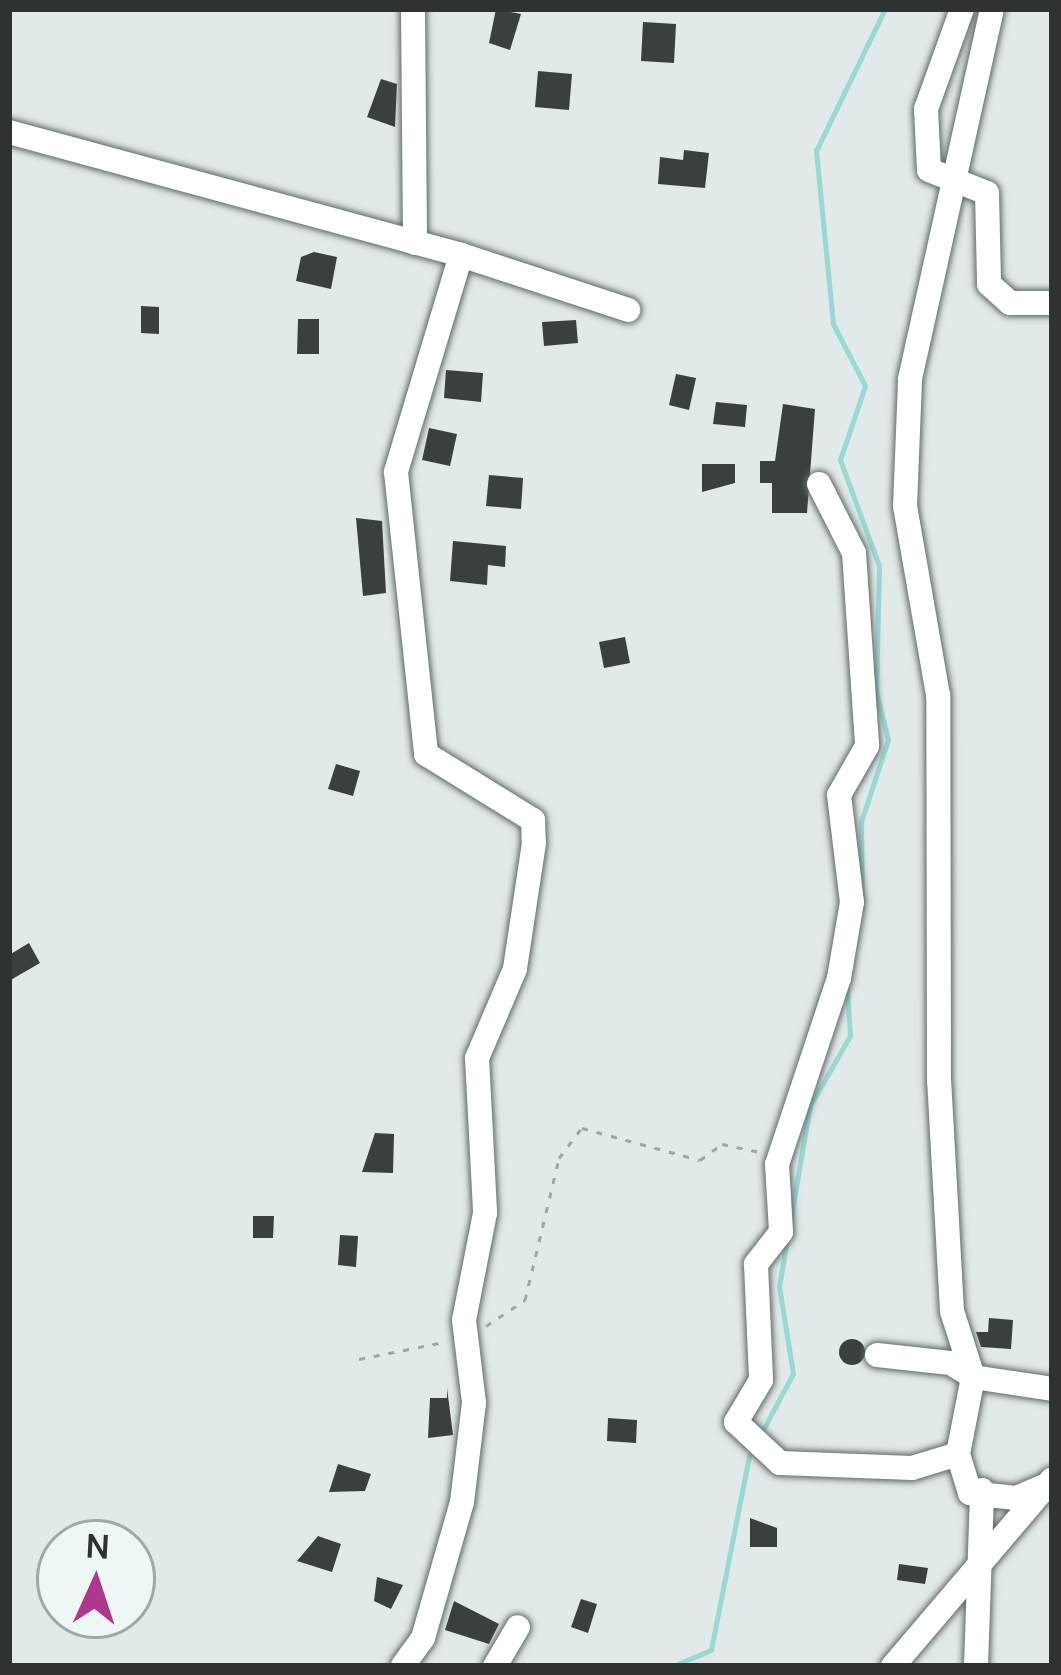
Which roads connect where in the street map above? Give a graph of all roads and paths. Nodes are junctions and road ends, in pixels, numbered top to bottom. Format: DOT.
graph roads {
  1 [pos="413,9"];
  2 [pos="962,9"];
  3 [pos="992,9"];
  4 [pos="9,132"];
  5 [pos="958,183"];
  6 [pos="415,243"];
  7 [pos="461,255"];
  8 [pos="1052,303"];
  9 [pos="628,310"];
  10 [pos="819,484"];
  11 [pos="777,1164"];
  12 [pos="468,1339"];
  13 [pos="878,1355"];
  14 [pos="358,1359"];
  15 [pos="974,1377"];
  16 [pos="1052,1389"];
  17 [pos="958,1454"];
  18 [pos="1048,1482"];
  19 [pos="982,1490"];
  20 [pos="982,1569"];
  21 [pos="518,1627"];
  22 [pos="403,1666"];
  23 [pos="495,1666"];
  24 [pos="893,1666"];
  25 [pos="976,1666"];
  1 -- 6 [label="street"];
  2 -- 5 [label="street"];
  3 -- 5 [label="street"];
  4 -- 6 [label="street"];
  5 -- 8 [label="street"];
  5 -- 15 [label="street"];
  6 -- 7 [label="street"];
  7 -- 9 [label="street"];
  7 -- 12 [label="street"];
  10 -- 11 [label="street"];
  11 -- 12 [label="path"];
  11 -- 17 [label="street"];
  12 -- 14 [label="path"];
  12 -- 22 [label="street"];
  13 -- 15 [label="street"];
  15 -- 16 [label="street"];
  15 -- 17 [label="street"];
  17 -- 19 [label="street"];
  18 -- 19 [label="street"];
  18 -- 20 [label="street"];
  19 -- 20 [label="street"];
  20 -- 24 [label="street"];
  20 -- 25 [label="street"];
  21 -- 23 [label="street"];
}
